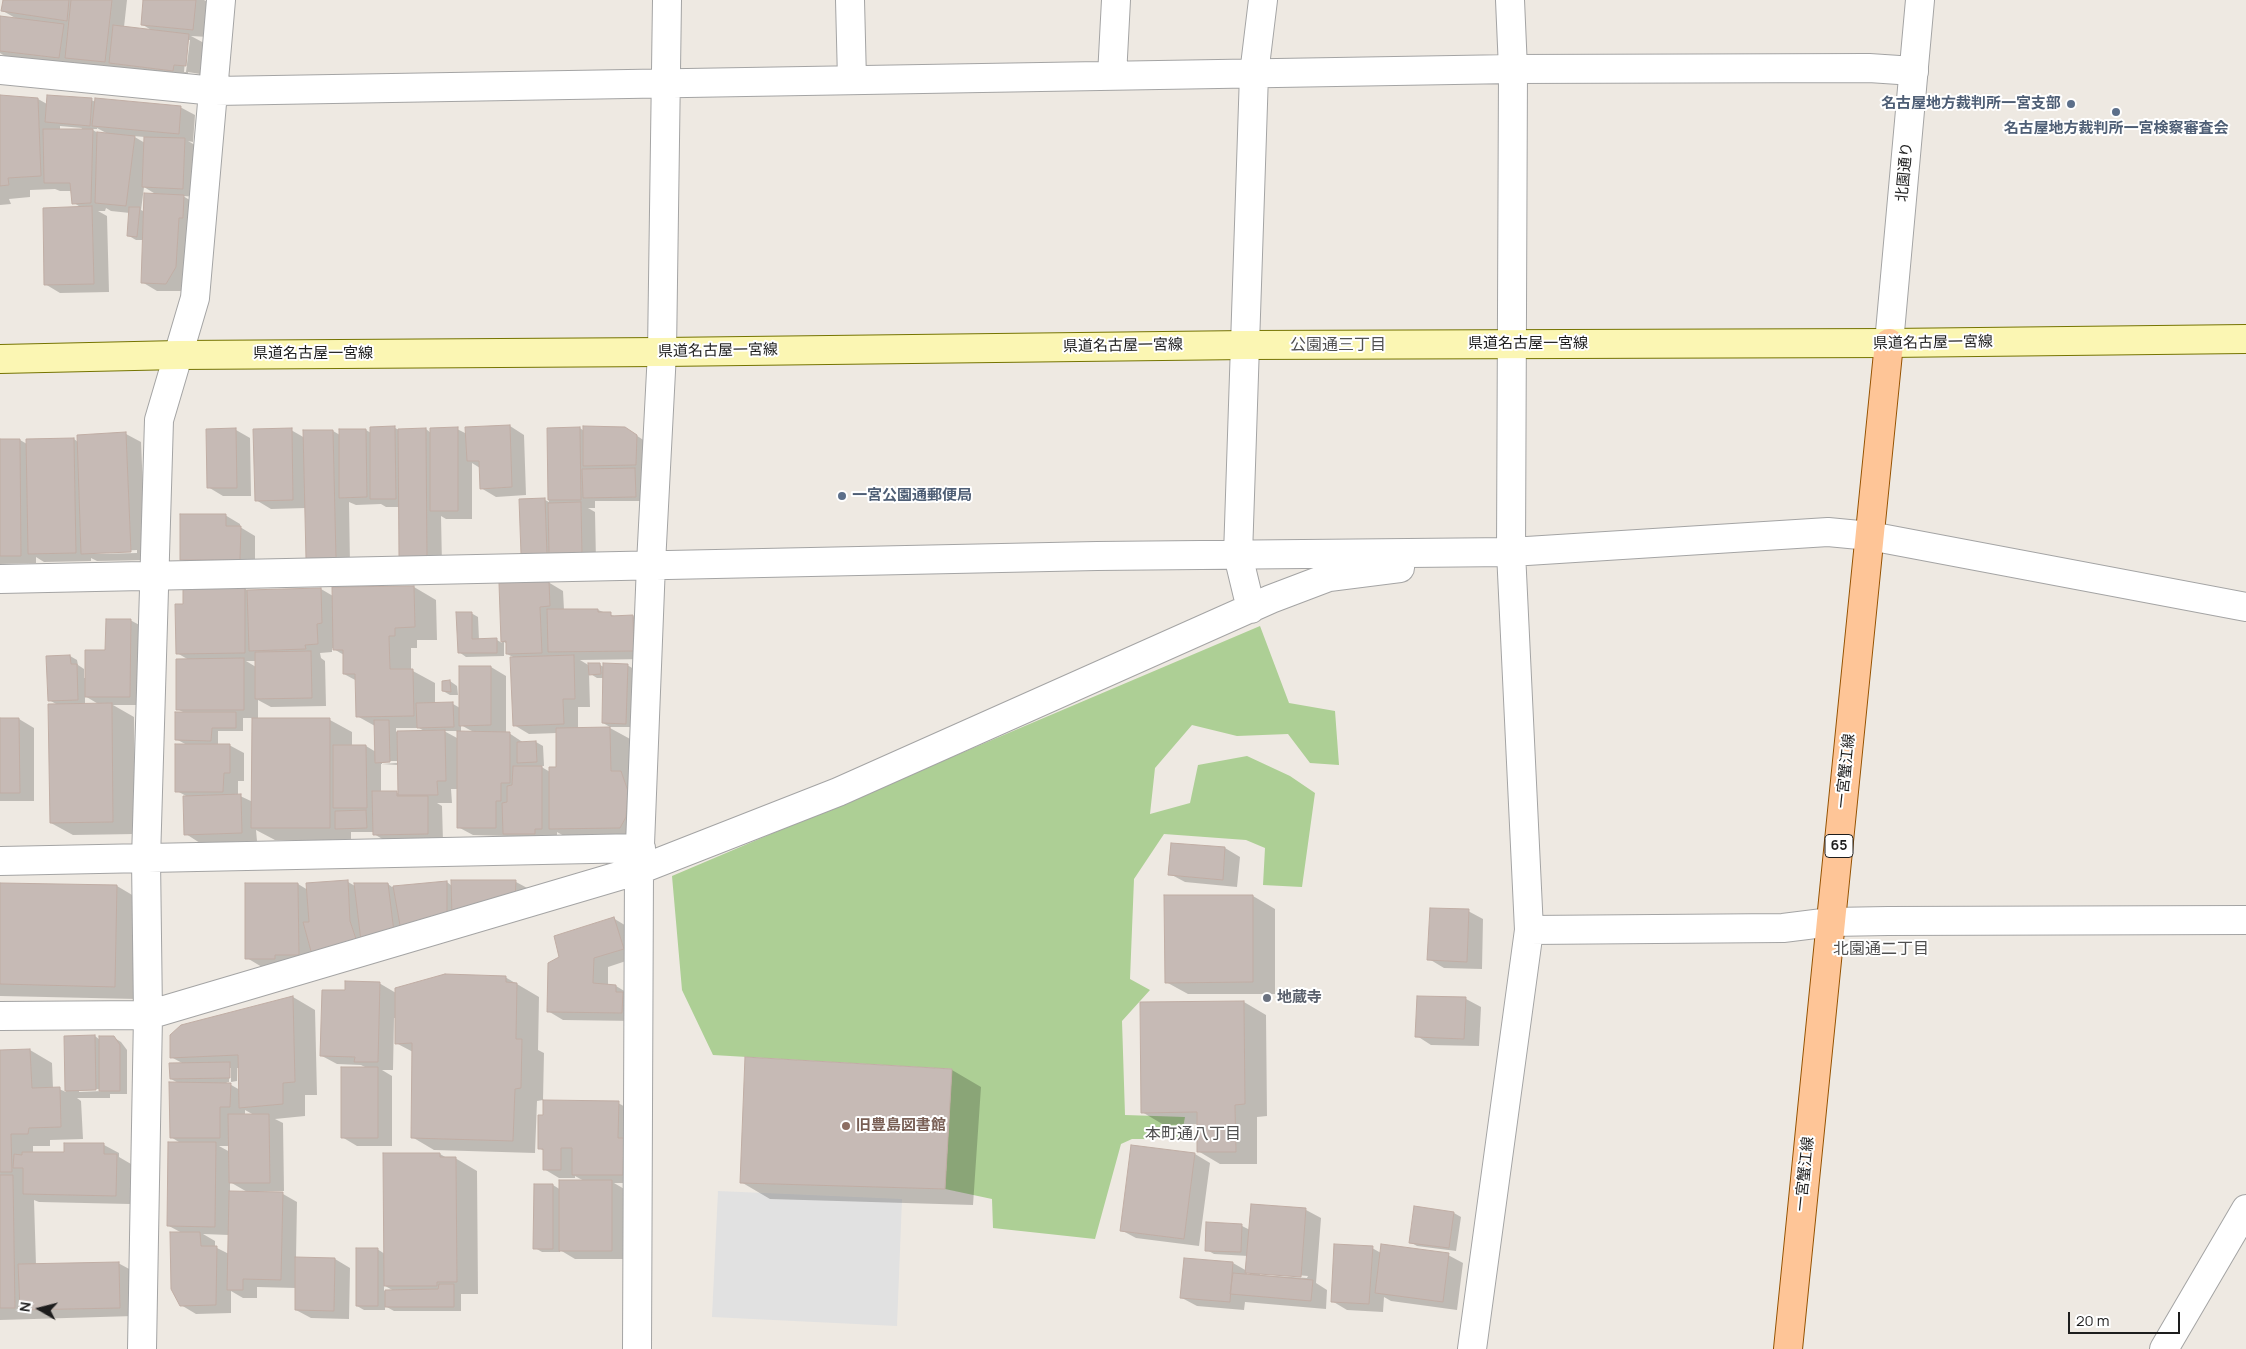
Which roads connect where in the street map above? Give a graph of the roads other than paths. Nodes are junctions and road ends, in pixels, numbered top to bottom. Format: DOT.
graph roads {
  1 [pos="221,0"];
  2 [pos="667,0"];
  3 [pos="850,0"];
  4 [pos="1116,0"];
  5 [pos="1263,0"];
  6 [pos="1510,0"];
  7 [pos="1920,0"];
  8 [pos="1513,69"];
  9 [pos="0,70"];
  10 [pos="1914,71"];
  11 [pos="1254,74"];
  12 [pos="1112,76"];
  13 [pos="852,80"];
  14 [pos="665,83"];
  15 [pos="215,91"];
  16 [pos="2246,339"];
  17 [pos="1890,343"];
  18 [pos="1513,344"];
  19 [pos="1246,345"];
  20 [pos="662,352"];
  21 [pos="179,354"];
  22 [pos="0,359"];
  23 [pos="1870,536"];
  24 [pos="1511,552"];
  25 [pos="1238,555"];
  26 [pos="650,564"];
  27 [pos="154,574"];
  28 [pos="0,578"];
  29 [pos="2246,607"];
  30 [pos="1251,609"];
  31 [pos="146,858"];
  32 [pos="640,859"];
  33 [pos="0,861"];
  34 [pos="2246,920"];
  35 [pos="1831,922"];
  36 [pos="1529,930"];
  37 [pos="148,1014"];
  38 [pos="0,1016"];
  39 [pos="2246,1208"];
  40 [pos="142,1349"];
  41 [pos="637,1349"];
  42 [pos="1472,1349"];
  43 [pos="1788,1349"];
  44 [pos="2164,1349"];
  1 -- 15 [label="street"];
  2 -- 14 [label="street"];
  3 -- 13 [label="street"];
  4 -- 12 [label="street"];
  5 -- 11 [label="street"];
  6 -- 8 [label="street"];
  7 -- 10 [label="street, 北園通り"];
  8 -- 10 [label="street"];
  8 -- 11 [label="street"];
  8 -- 18 [label="street"];
  9 -- 15 [label="street"];
  10 -- 17 [label="street, 北園通り"];
  11 -- 12 [label="street"];
  11 -- 19 [label="street"];
  12 -- 13 [label="street"];
  13 -- 14 [label="street"];
  14 -- 15 [label="street"];
  14 -- 20 [label="street"];
  15 -- 21 [label="street"];
  16 -- 17 [label="main road, 県道名古屋一宮線"];
  17 -- 18 [label="main road, 県道名古屋一宮線"];
  17 -- 23 [label="main road, 一宮蟹江線 / 65"];
  18 -- 19 [label="main road, 県道名古屋一宮線"];
  18 -- 24 [label="street"];
  19 -- 20 [label="main road, 県道名古屋一宮線"];
  19 -- 25 [label="street"];
  20 -- 21 [label="main road, 県道名古屋一宮線"];
  20 -- 26 [label="street"];
  21 -- 22 [label="main road, 県道名古屋一宮線"];
  21 -- 27 [label="street"];
  23 -- 24 [label="street"];
  23 -- 29 [label="street"];
  23 -- 35 [label="main road, 一宮蟹江線 / 65"];
  24 -- 25 [label="street"];
  24 -- 30 [label="street"];
  24 -- 36 [label="street"];
  25 -- 26 [label="street"];
  25 -- 30 [label="street"];
  26 -- 27 [label="street"];
  26 -- 32 [label="street"];
  27 -- 28 [label="street"];
  27 -- 31 [label="street"];
  30 -- 32 [label="street"];
  31 -- 32 [label="street"];
  31 -- 33 [label="street"];
  31 -- 37 [label="street"];
  32 -- 37 [label="street"];
  32 -- 41 [label="street"];
  34 -- 35 [label="street"];
  35 -- 36 [label="street"];
  35 -- 43 [label="main road, 一宮蟹江線 / 65"];
  36 -- 42 [label="street"];
  37 -- 38 [label="street"];
  37 -- 40 [label="street"];
  39 -- 44 [label="street"];
}
